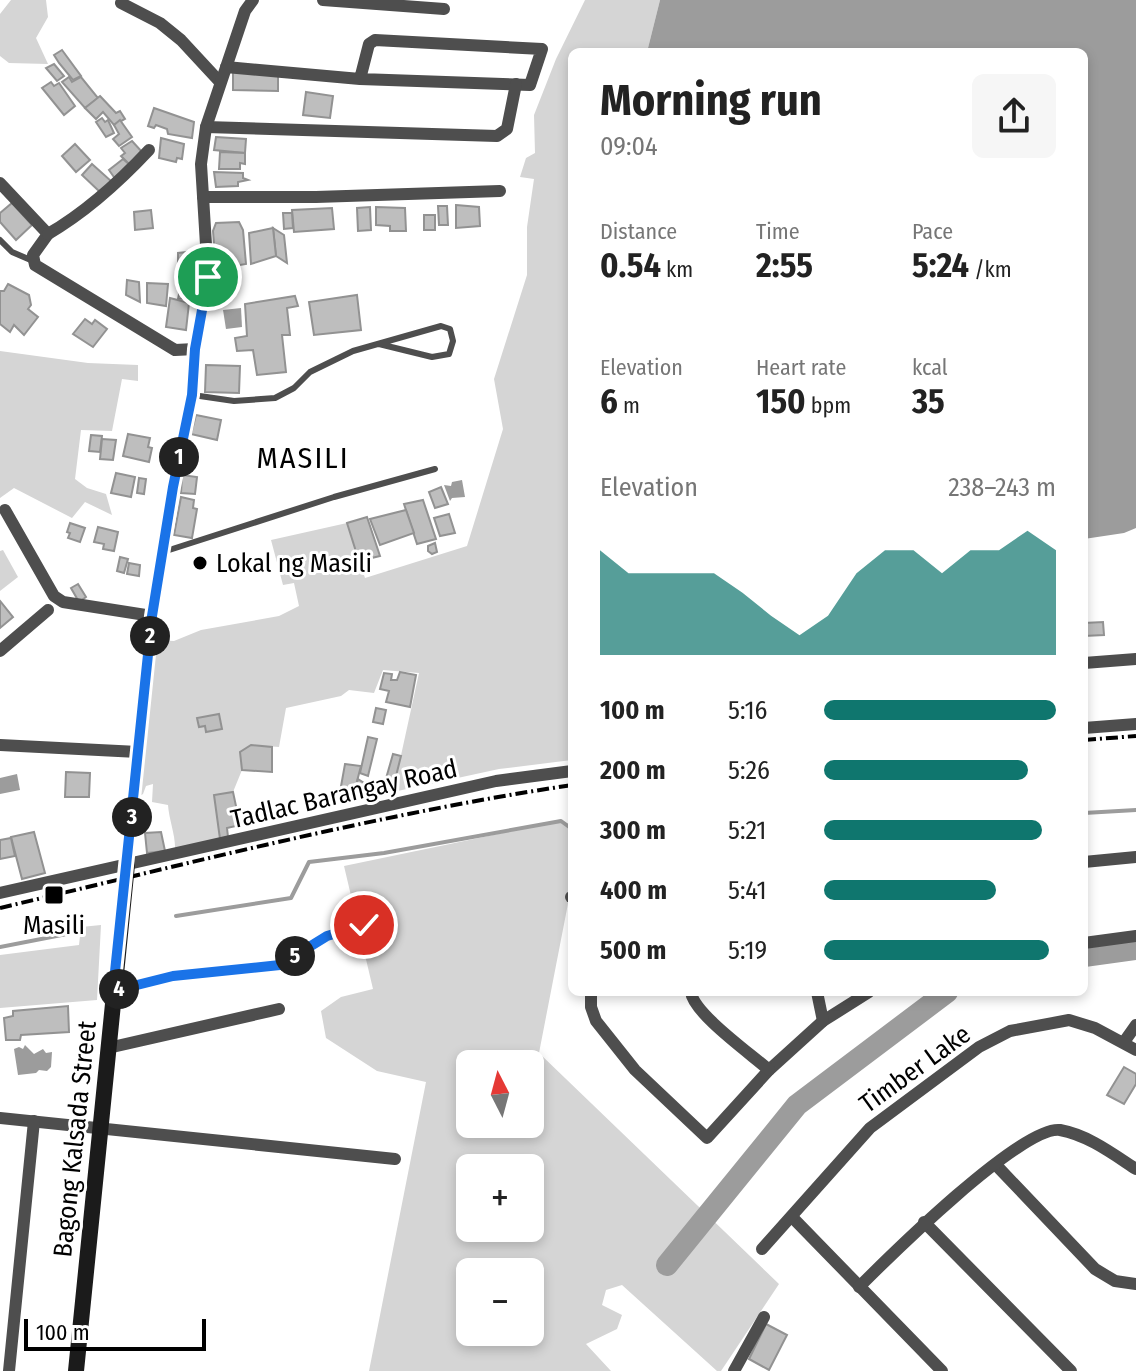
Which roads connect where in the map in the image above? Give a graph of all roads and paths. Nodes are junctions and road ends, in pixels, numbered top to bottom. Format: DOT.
graph roads {
  1 [pos="253,0"];
  2 [pos="323,0"];
  3 [pos="121,3"];
  4 [pos="444,9"];
  5 [pos="226,67"];
  6 [pos="360,79"];
  7 [pos="219,81"];
  8 [pos="516,84"];
  9 [pos="206,127"];
  10 [pos="149,150"];
  11 [pos="0,183"];
  12 [pos="500,191"];
  13 [pos="203,197"];
  14 [pos="48,234"];
  15 [pos="0,240"];
  16 [pos="33,261"];
  17 [pos="379,344"];
  18 [pos="195,349"];
  19 [pos="192,395"];
  20 [pos="435,469"];
  21 [pos="5,510"];
  22 [pos="163,552"];
  23 [pos="48,610"];
  24 [pos="152,616"];
  25 [pos="0,651"];
  26 [pos="1136,659"];
  27 [pos="1088,663"];
  28 [pos="1136,724"];
  29 [pos="1088,728"];
  30 [pos="0,745"];
  31 [pos="138,752"];
  32 [pos="568,772"];
  33 [pos="1136,857"];
  34 [pos="1088,862"];
  35 [pos="127,865"];
  36 [pos="0,893"];
  37 [pos="364,925"];
  38 [pos="1136,936"];
  39 [pos="1088,942"];
  40 [pos="113,991"];
  41 [pos="591,996"];
  42 [pos="691,996"];
  43 [pos="818,996"];
  44 [pos="863,996"];
  45 [pos="279,1009"];
  46 [pos="823,1021"];
  47 [pos="1136,1025"];
  48 [pos="1124,1042"];
  49 [pos="108,1048"];
  50 [pos="1136,1050"];
  51 [pos="769,1070"];
  52 [pos="0,1118"];
  53 [pos="34,1121"];
  54 [pos="99,1129"];
  55 [pos="395,1159"];
  56 [pos="996,1165"];
  57 [pos="1136,1169"];
  58 [pos="792,1217"];
  59 [pos="924,1222"];
  60 [pos="762,1249"];
  61 [pos="1136,1284"];
  62 [pos="859,1287"];
  63 [pos="764,1317"];
  64 [pos="9,1371"];
  65 [pos="76,1371"];
  66 [pos="734,1371"];
  67 [pos="942,1371"];
  68 [pos="1071,1371"];
  1 -- 5 [label="street"];
  2 -- 4 [label="street"];
  3 -- 7 [label="street"];
  5 -- 6 [label="street"];
  5 -- 7 [label="street"];
  6 -- 8 [label="street"];
  6 -- 8 [label="street"];
  7 -- 9 [label="street"];
  8 -- 9 [label="street"];
  9 -- 13 [label="street"];
  10 -- 14 [label="street"];
  11 -- 14 [label="street"];
  12 -- 13 [label="street"];
  13 -- 18 [label="street"];
  14 -- 16 [label="street"];
  15 -- 16 [label="lane"];
  16 -- 18 [label="street"];
  17 -- 17 [label="lane"];
  17 -- 19 [label="lane"];
  18 -- 19 [label="street"];
  19 -- 22 [label="street"];
  20 -- 22 [label="lane"];
  21 -- 24 [label="street"];
  22 -- 24 [label="street"];
  23 -- 25 [label="street"];
  24 -- 31 [label="street"];
  26 -- 27 [label="street"];
  28 -- 29 [label="street"];
  30 -- 31 [label="street"];
  31 -- 35 [label="street"];
  32 -- 35 [label="street, Tadlac Barangay Road"];
  33 -- 34 [label="street"];
  35 -- 36 [label="street, Tadlac Barangay Road"];
  35 -- 40 [label="street, Bagong Kalsada Street"];
  37 -- 40 [label="street"];
  38 -- 39 [label="street"];
  40 -- 49 [label="street, Bagong Kalsada Street"];
  41 -- 51 [label="street"];
  42 -- 51 [label="street"];
  43 -- 46 [label="street"];
  44 -- 46 [label="street"];
  45 -- 49 [label="street"];
  46 -- 51 [label="street"];
  47 -- 48 [label="street"];
  48 -- 50 [label="street, Timber Lake"];
  48 -- 58 [label="street, Timber Lake"];
  49 -- 54 [label="street, Bagong Kalsada Street"];
  52 -- 53 [label="street"];
  53 -- 54 [label="street"];
  53 -- 64 [label="street"];
  54 -- 55 [label="street"];
  54 -- 65 [label="street, Bagong Kalsada Street"];
  56 -- 57 [label="street"];
  56 -- 59 [label="street"];
  56 -- 61 [label="street"];
  58 -- 60 [label="street, Timber Lake"];
  58 -- 62 [label="street"];
  59 -- 62 [label="street"];
  59 -- 68 [label="street"];
  62 -- 67 [label="street"];
  63 -- 66 [label="street"];
}
